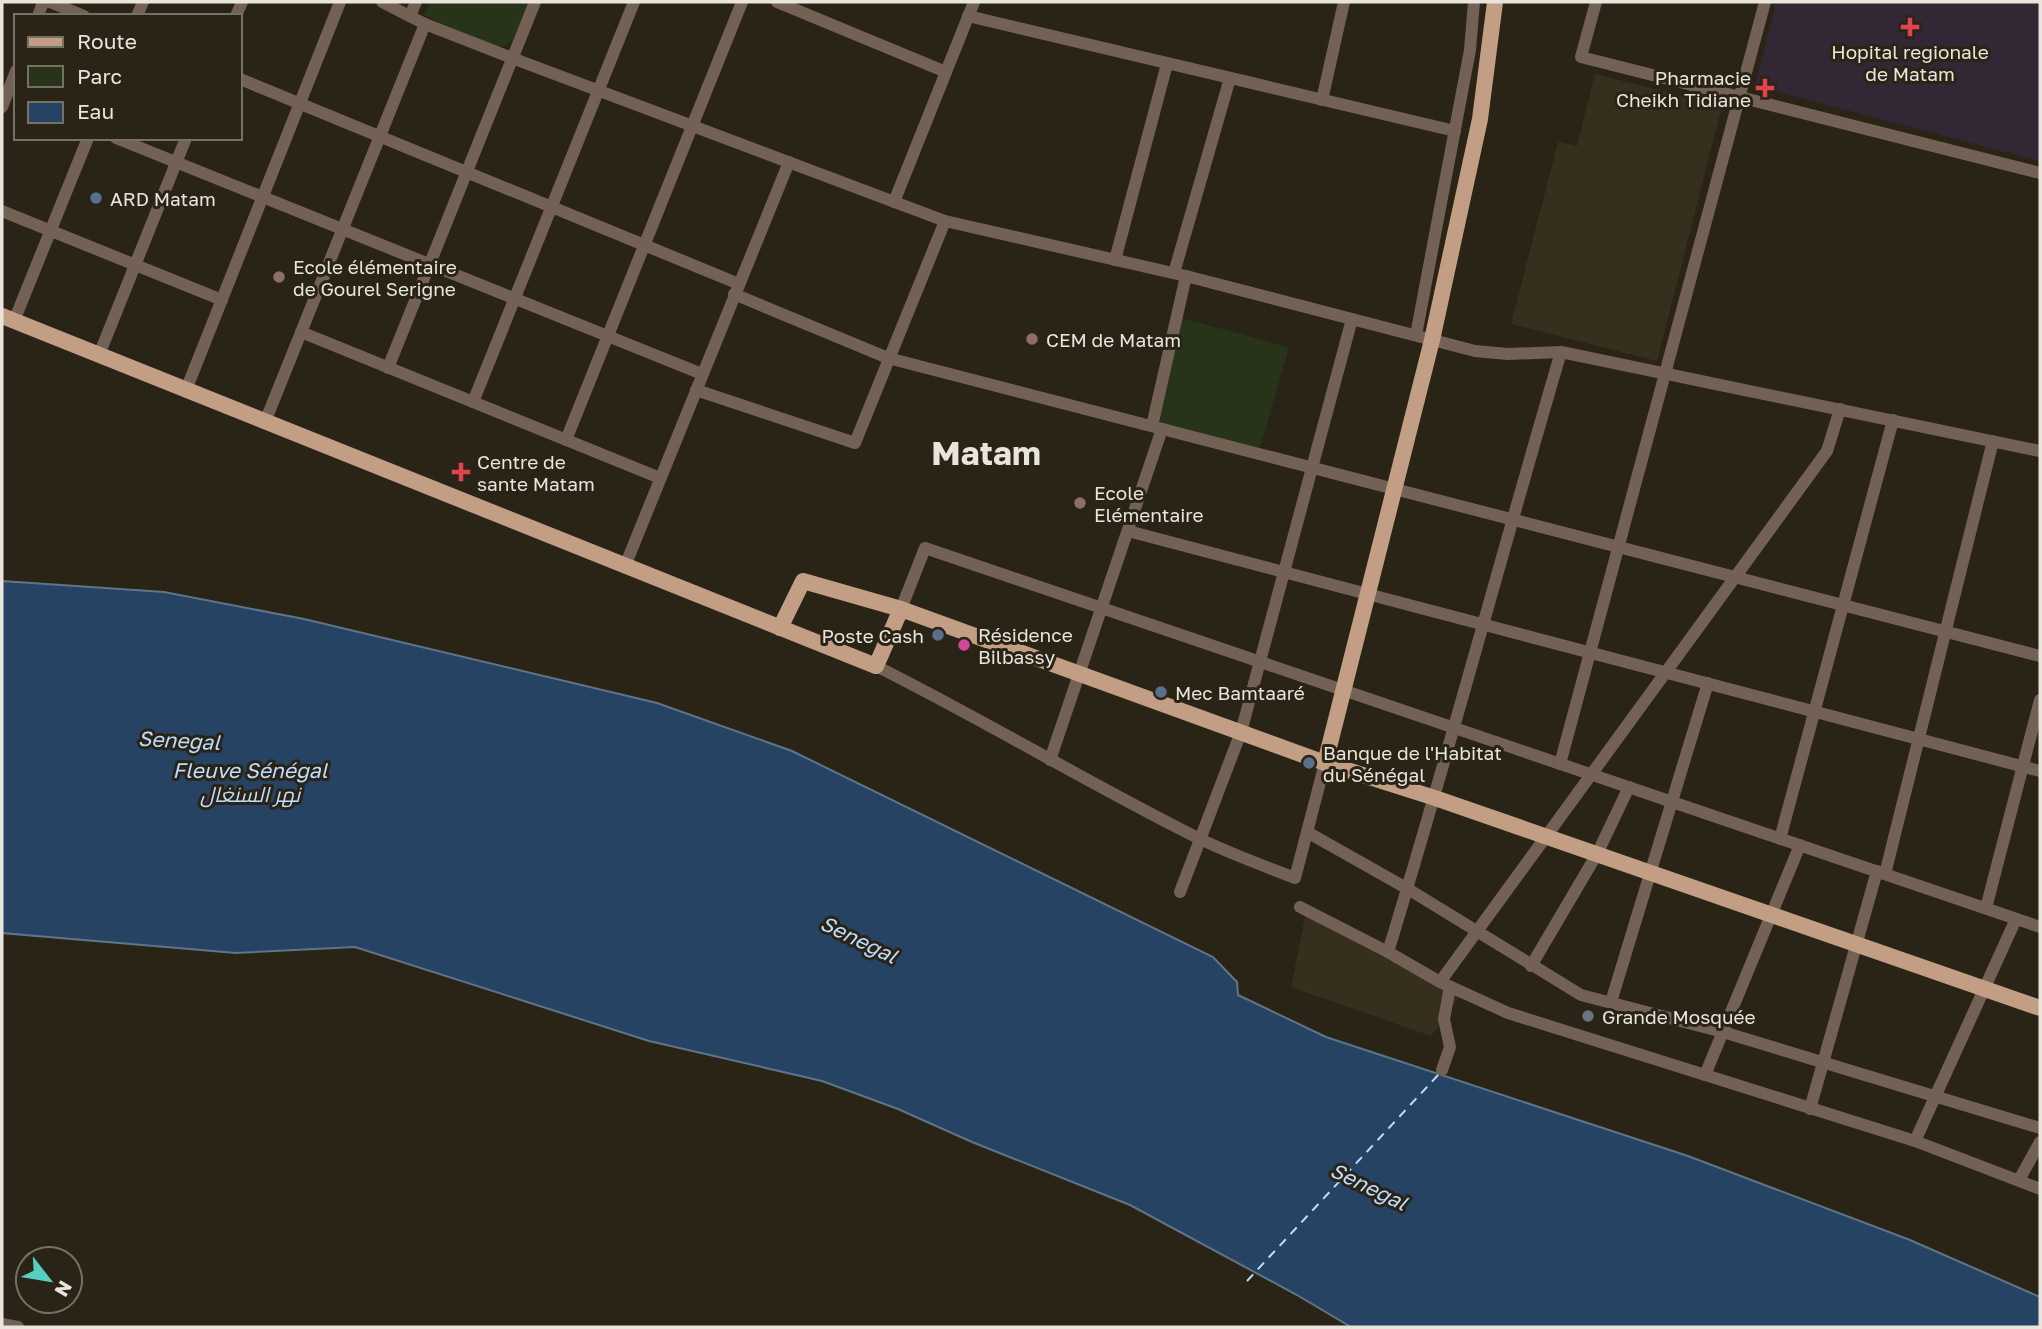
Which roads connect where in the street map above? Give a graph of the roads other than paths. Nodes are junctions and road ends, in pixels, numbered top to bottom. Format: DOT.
graph roads {
  1 [pos="50,2"];
  2 [pos="340,2"];
  3 [pos="382,2"];
  4 [pos="416,2"];
  5 [pos="535,2"];
  6 [pos="634,2"];
  7 [pos="742,2"];
  8 [pos="777,2"];
  9 [pos="974,2"];
  10 [pos="1343,2"];
  11 [pos="1474,2"];
  12 [pos="1495,2"];
  13 [pos="1596,2"];
  14 [pos="1765,2"];
  15 [pos="79,14"];
  16 [pos="410,16"];
  17 [pos="968,16"];
  18 [pos="425,24"];
  19 [pos="1470,50"];
  20 [pos="1490,54"];
  21 [pos="512,58"];
  22 [pos="1167,64"];
  23 [pos="946,72"];
  24 [pos="14,77"];
  25 [pos="1230,78"];
  26 [pos="242,80"];
  27 [pos="598,90"];
  28 [pos="8,95"];
  29 [pos="1740,97"];
  30 [pos="1322,100"];
  31 [pos="299,104"];
  32 [pos="2,107"];
  33 [pos="693,125"];
  34 [pos="1455,131"];
  35 [pos="380,137"];
  36 [pos="87,140"];
  37 [pos="121,140"];
  38 [pos="186,140"];
  39 [pos="789,162"];
  40 [pos="177,163"];
  41 [pos="466,172"];
  42 [pos="2040,173"];
  43 [pos="262,197"];
  44 [pos="894,201"];
  45 [pos="551,207"];
  46 [pos="2,211"];
  47 [pos="945,221"];
  48 [pos="342,229"];
  49 [pos="51,231"];
  50 [pos="644,245"];
  51 [pos="1115,260"];
  52 [pos="135,265"];
  53 [pos="430,265"];
  54 [pos="1180,274"];
  55 [pos="737,289"];
  56 [pos="514,299"];
  57 [pos="222,300"];
  58 [pos="8,319"];
  59 [pos="1352,319"];
  60 [pos="301,332"];
  61 [pos="1416,335"];
  62 [pos="608,337"];
  63 [pos="1432,340"];
  64 [pos="1561,352"];
  65 [pos="99,355"];
  66 [pos="888,358"];
  67 [pos="388,368"];
  68 [pos="1665,373"];
  69 [pos="702,374"];
  70 [pos="186,390"];
  71 [pos="696,390"];
  72 [pos="473,402"];
  73 [pos="1840,409"];
  74 [pos="1893,420"];
  75 [pos="265,422"];
  76 [pos="1157,428"];
  77 [pos="566,440"];
  78 [pos="1993,441"];
  79 [pos="2040,451"];
  80 [pos="1312,468"];
  81 [pos="660,478"];
  82 [pos="1395,489"];
  83 [pos="1511,519"];
  84 [pos="1128,531"];
  85 [pos="1619,547"];
  86 [pos="625,566"];
  87 [pos="1284,572"];
  88 [pos="1735,577"];
  89 [pos="1368,594"];
  90 [pos="1843,605"];
  91 [pos="1102,608"];
  92 [pos="901,609"];
  93 [pos="1482,624"];
  94 [pos="780,628"];
  95 [pos="1945,631"];
  96 [pos="1591,653"];
  97 [pos="2040,656"];
  98 [pos="1260,662"];
  99 [pos="876,666"];
  100 [pos="1080,672"];
  101 [pos="1664,672"];
  102 [pos="1708,684"];
  103 [pos="1344,690"];
  104 [pos="2040,700"];
  105 [pos="1814,711"];
  106 [pos="1454,728"];
  107 [pos="1241,732"];
  108 [pos="1919,739"];
  109 [pos="1050,760"];
  110 [pos="1325,763"];
  111 [pos="1560,764"];
  112 [pos="2022,766"];
  113 [pos="2040,771"];
  114 [pos="1591,775"];
  115 [pos="1629,787"];
  116 [pos="1435,798"];
  117 [pos="1673,802"];
  118 [pos="1307,832"];
  119 [pos="1545,836"];
  120 [pos="1199,838"];
  121 [pos="1780,839"];
  122 [pos="1800,845"];
  123 [pos="1597,854"];
  124 [pos="1652,873"];
  125 [pos="1881,873"];
  126 [pos="1408,889"];
  127 [pos="1180,892"];
  128 [pos="1300,906"];
  129 [pos="1986,908"];
  130 [pos="1771,915"];
  131 [pos="2017,919"];
  132 [pos="2038,922"];
  133 [pos="1476,932"];
  134 [pos="1856,944"];
  135 [pos="1388,952"];
  136 [pos="1531,966"];
  137 [pos="1445,985"];
  138 [pos="1984,988"];
  139 [pos="1611,1002"];
  140 [pos="2040,1008"];
  141 [pos="1723,1032"];
  142 [pos="1823,1063"];
  143 [pos="1443,1070"];
  144 [pos="1705,1076"];
  145 [pos="1936,1097"];
  146 [pos="1810,1108"];
  147 [pos="2040,1128"];
  148 [pos="1914,1141"];
  149 [pos="2040,1142"];
  150 [pos="2019,1180"];
  151 [pos="2040,1189"];
  152 [pos="2,1324"];
  153 [pos="18,1327"];
  1 -- 15 [label="street"];
  2 -- 31 [label="street"];
  3 -- 16 [label="street"];
  4 -- 16 [label="street"];
  5 -- 21 [label="street"];
  6 -- 27 [label="street"];
  7 -- 33 [label="street"];
  8 -- 23 [label="street"];
  9 -- 17 [label="street"];
  10 -- 30 [label="street"];
  11 -- 19 [label="street"];
  12 -- 20 [label="main road"];
  13 -- 29 [label="street"];
  14 -- 29 [label="street"];
  16 -- 18 [label="street"];
  17 -- 22 [label="street"];
  17 -- 23 [label="street"];
  18 -- 21 [label="street"];
  18 -- 35 [label="street"];
  19 -- 20 [label="street"];
  19 -- 34 [label="street"];
  20 -- 63 [label="main road"];
  21 -- 27 [label="street"];
  21 -- 41 [label="street"];
  22 -- 25 [label="street"];
  22 -- 51 [label="street"];
  23 -- 44 [label="street"];
  24 -- 28 [label="street"];
  25 -- 30 [label="street"];
  25 -- 54 [label="street"];
  26 -- 31 [label="street"];
  27 -- 33 [label="street"];
  27 -- 45 [label="street"];
  28 -- 32 [label="street"];
  29 -- 42 [label="street"];
  29 -- 68 [label="street"];
  30 -- 34 [label="street"];
  31 -- 35 [label="street"];
  31 -- 43 [label="street"];
  33 -- 39 [label="street"];
  33 -- 50 [label="street"];
  34 -- 61 [label="street"];
  35 -- 41 [label="street"];
  35 -- 48 [label="street"];
  36 -- 49 [label="street"];
  37 -- 40 [label="street"];
  38 -- 40 [label="street"];
  39 -- 44 [label="street"];
  39 -- 55 [label="street"];
  40 -- 43 [label="street"];
  40 -- 52 [label="street"];
  41 -- 45 [label="street"];
  41 -- 53 [label="street"];
  43 -- 48 [label="street"];
  43 -- 57 [label="street"];
  44 -- 47 [label="street"];
  45 -- 50 [label="street"];
  45 -- 56 [label="street"];
  46 -- 49 [label="street"];
  47 -- 51 [label="street"];
  47 -- 66 [label="street"];
  48 -- 53 [label="street"];
  48 -- 60 [label="street"];
  49 -- 52 [label="street"];
  49 -- 58 [label="street"];
  50 -- 55 [label="street"];
  50 -- 62 [label="street"];
  51 -- 54 [label="street"];
  52 -- 57 [label="street"];
  52 -- 65 [label="street"];
  53 -- 56 [label="street"];
  53 -- 67 [label="street"];
  54 -- 59 [label="street"];
  54 -- 76 [label="street"];
  55 -- 66 [label="street"];
  55 -- 69 [label="street"];
  56 -- 62 [label="street"];
  56 -- 72 [label="street"];
  57 -- 70 [label="street"];
  58 -- 65 [label="main road"];
  59 -- 61 [label="street"];
  59 -- 80 [label="street"];
  60 -- 67 [label="street"];
  60 -- 75 [label="street"];
  61 -- 63 [label="street"];
  62 -- 69 [label="street"];
  62 -- 77 [label="street"];
  63 -- 64 [label="street"];
  63 -- 82 [label="main road"];
  64 -- 68 [label="street"];
  64 -- 83 [label="street"];
  65 -- 70 [label="main road"];
  66 -- 71 [label="street"];
  66 -- 76 [label="street"];
  67 -- 72 [label="street"];
  68 -- 73 [label="street"];
  68 -- 85 [label="street"];
  69 -- 71 [label="street"];
  70 -- 75 [label="main road"];
  71 -- 81 [label="street"];
  72 -- 77 [label="street"];
  73 -- 74 [label="street"];
  73 -- 88 [label="street"];
  74 -- 78 [label="street"];
  74 -- 90 [label="street"];
  75 -- 86 [label="main road"];
  76 -- 80 [label="street"];
  76 -- 84 [label="street"];
  77 -- 81 [label="street"];
  78 -- 79 [label="street"];
  78 -- 95 [label="street"];
  80 -- 82 [label="street"];
  80 -- 87 [label="street"];
  81 -- 86 [label="street"];
  82 -- 83 [label="street"];
  82 -- 89 [label="main road"];
  83 -- 85 [label="street"];
  83 -- 93 [label="street"];
  84 -- 87 [label="street"];
  84 -- 91 [label="street"];
  85 -- 88 [label="street"];
  85 -- 96 [label="street"];
  86 -- 94 [label="main road"];
  87 -- 89 [label="street"];
  87 -- 98 [label="street"];
  88 -- 90 [label="street"];
  88 -- 101 [label="street"];
  89 -- 93 [label="street"];
  89 -- 103 [label="main road"];
  90 -- 95 [label="street"];
  90 -- 105 [label="street"];
  91 -- 92 [label="street"];
  91 -- 98 [label="street"];
  91 -- 100 [label="street"];
  92 -- 94 [label="main road"];
  92 -- 99 [label="main road"];
  92 -- 100 [label="main road"];
  93 -- 96 [label="street"];
  93 -- 106 [label="street"];
  94 -- 99 [label="main road"];
  95 -- 97 [label="street"];
  95 -- 108 [label="street"];
  96 -- 101 [label="street"];
  96 -- 111 [label="street"];
  98 -- 103 [label="street"];
  98 -- 107 [label="street"];
  99 -- 109 [label="street"];
  100 -- 107 [label="main road"];
  100 -- 109 [label="street"];
  101 -- 102 [label="street"];
  101 -- 114 [label="street"];
  102 -- 105 [label="street"];
  102 -- 117 [label="street"];
  103 -- 106 [label="street"];
  103 -- 110 [label="main road"];
  104 -- 112 [label="street"];
  105 -- 108 [label="street"];
  105 -- 121 [label="street"];
  106 -- 111 [label="street"];
  106 -- 116 [label="street"];
  107 -- 110 [label="main road"];
  107 -- 120 [label="street"];
  108 -- 112 [label="street"];
  108 -- 125 [label="street"];
  109 -- 120 [label="street"];
  110 -- 116 [label="main road"];
  110 -- 118 [label="street"];
  111 -- 114 [label="street"];
  112 -- 113 [label="street"];
  112 -- 129 [label="street"];
  114 -- 115 [label="street"];
  114 -- 119 [label="street"];
  115 -- 117 [label="street"];
  115 -- 123 [label="street"];
  116 -- 119 [label="main road"];
  116 -- 126 [label="street"];
  117 -- 121 [label="street"];
  117 -- 124 [label="street"];
  118 -- 120 [label="street"];
  118 -- 126 [label="street"];
  119 -- 123 [label="main road"];
  119 -- 133 [label="street"];
  120 -- 127 [label="street"];
  121 -- 122 [label="street"];
  122 -- 125 [label="street"];
  122 -- 130 [label="street"];
  123 -- 124 [label="main road"];
  123 -- 136 [label="street"];
  124 -- 130 [label="main road"];
  124 -- 139 [label="street"];
  125 -- 129 [label="street"];
  125 -- 134 [label="street"];
  126 -- 133 [label="street"];
  126 -- 135 [label="street"];
  128 -- 135 [label="street"];
  129 -- 131 [label="street"];
  130 -- 134 [label="main road"];
  130 -- 141 [label="street"];
  131 -- 132 [label="street"];
  131 -- 138 [label="street"];
  133 -- 136 [label="street"];
  133 -- 137 [label="street"];
  134 -- 138 [label="main road"];
  134 -- 142 [label="street"];
  135 -- 137 [label="street"];
  136 -- 139 [label="street"];
  137 -- 143 [label="street"];
  137 -- 144 [label="street"];
  138 -- 140 [label="main road"];
  138 -- 145 [label="street"];
  139 -- 141 [label="street"];
  141 -- 142 [label="street"];
  141 -- 144 [label="street"];
  142 -- 145 [label="street"];
  142 -- 146 [label="street"];
  144 -- 146 [label="street"];
  145 -- 147 [label="street"];
  145 -- 148 [label="street"];
  146 -- 148 [label="street"];
  148 -- 150 [label="street"];
  149 -- 150 [label="street"];
  150 -- 151 [label="street"];
  152 -- 153 [label="street"];
}
